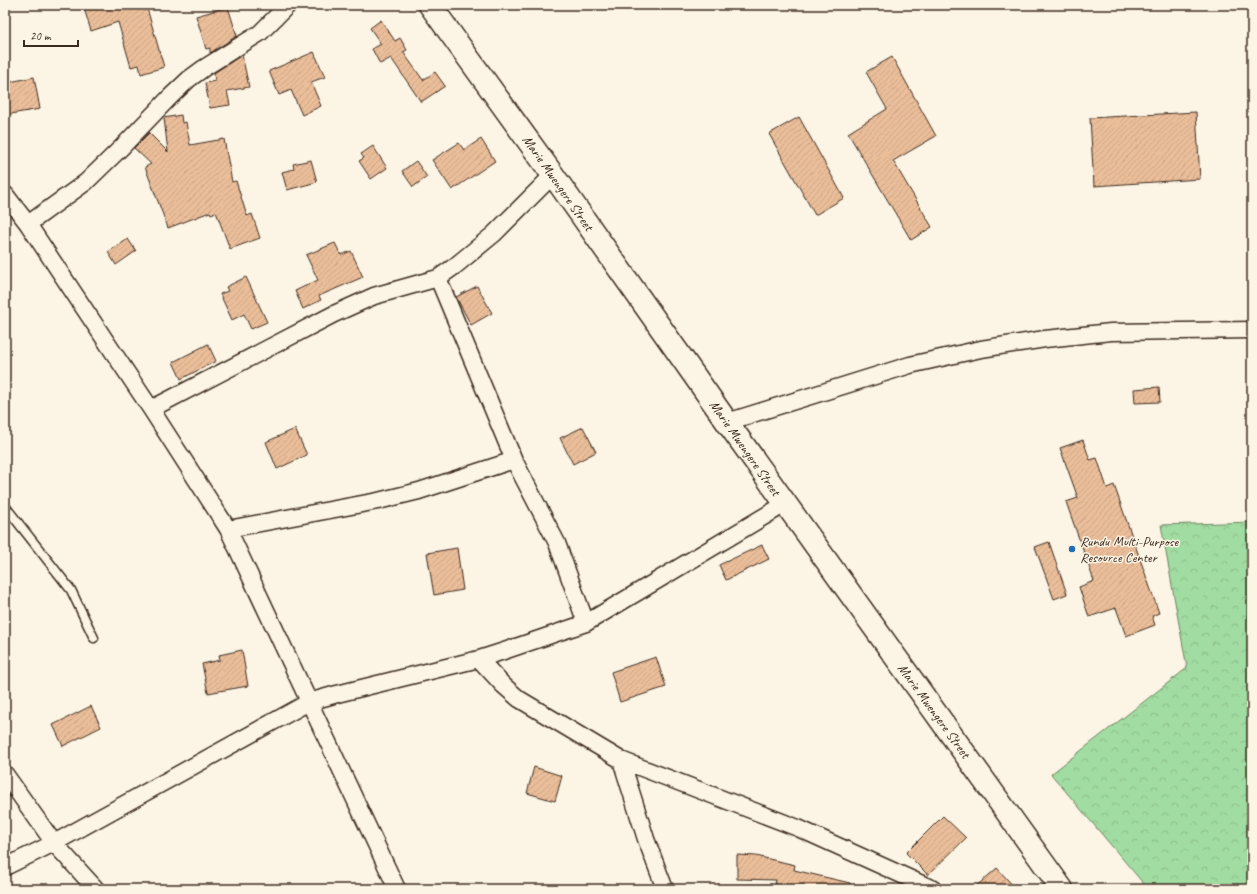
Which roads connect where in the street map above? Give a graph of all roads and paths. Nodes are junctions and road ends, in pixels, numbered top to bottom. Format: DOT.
graph roads {
  1 [pos="288,5"];
  2 [pos="430,5"];
  3 [pos="553,175"];
  4 [pos="5,194"];
  5 [pos="28,224"];
  6 [pos="438,278"];
  7 [pos="1252,330"];
  8 [pos="151,409"];
  9 [pos="727,422"];
  10 [pos="514,460"];
  11 [pos="785,504"];
  12 [pos="5,506"];
  13 [pos="228,530"];
  14 [pos="586,623"];
  15 [pos="94,638"];
  16 [pos="479,659"];
  17 [pos="309,702"];
  18 [pos="621,760"];
  19 [pos="5,774"];
  20 [pos="54,843"];
  21 [pos="5,867"];
  22 [pos="96,889"];
  23 [pos="397,889"];
  24 [pos="664,889"];
  25 [pos="933,889"];
  26 [pos="1062,889"];
  1 -- 5 [label="street"];
  2 -- 3 [label="main road, Marie Mwengere Street"];
  3 -- 6 [label="street"];
  3 -- 9 [label="main road, Marie Mwengere Street"];
  4 -- 5 [label="street"];
  5 -- 8 [label="street"];
  6 -- 8 [label="street"];
  6 -- 10 [label="street"];
  7 -- 9 [label="street"];
  8 -- 13 [label="street"];
  9 -- 11 [label="main road, Marie Mwengere Street"];
  10 -- 13 [label="street"];
  10 -- 14 [label="street"];
  11 -- 14 [label="street"];
  11 -- 26 [label="main road, Marie Mwengere Street"];
  12 -- 15 [label="lane"];
  13 -- 17 [label="street"];
  14 -- 16 [label="street"];
  16 -- 17 [label="street"];
  16 -- 18 [label="street"];
  17 -- 20 [label="street"];
  17 -- 23 [label="street"];
  18 -- 24 [label="street"];
  18 -- 25 [label="street"];
  19 -- 20 [label="street"];
  20 -- 21 [label="street"];
  20 -- 22 [label="street"];
}
